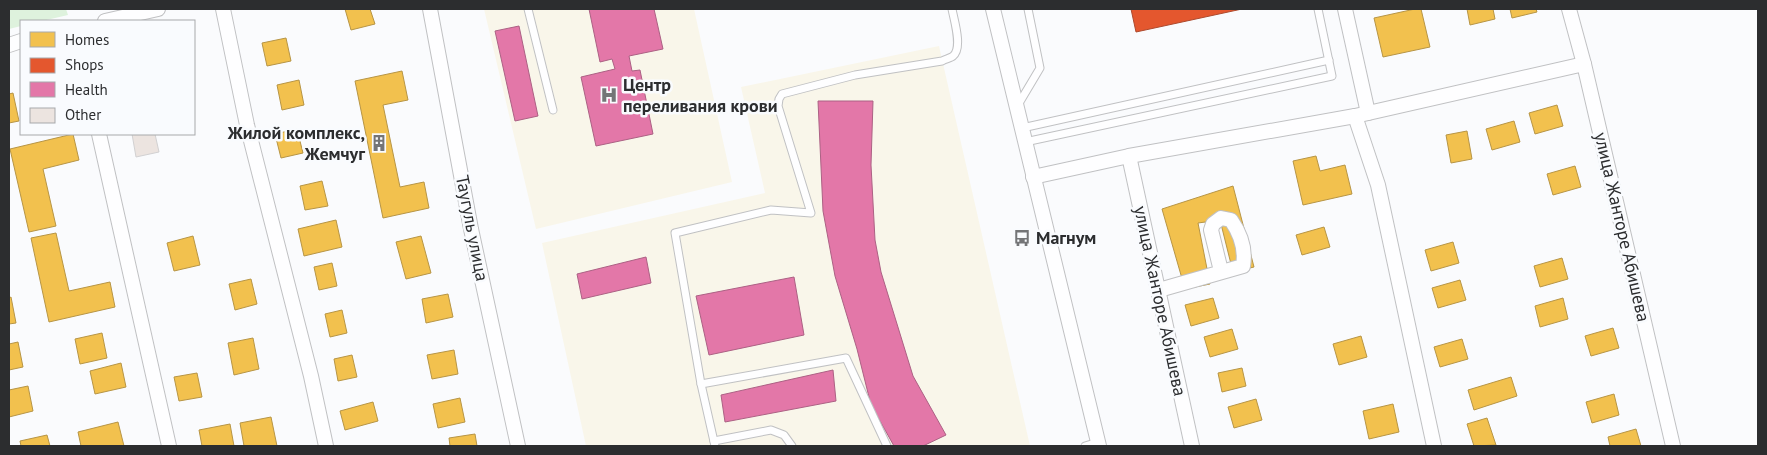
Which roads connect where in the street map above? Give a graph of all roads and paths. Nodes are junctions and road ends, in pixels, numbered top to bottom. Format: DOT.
graph roads {
  1 [pos="158,9"];
  2 [pos="223,9"];
  3 [pos="430,9"];
  4 [pos="528,9"];
  5 [pos="952,9"];
  6 [pos="993,9"];
  7 [pos="1028,9"];
  8 [pos="1318,9"];
  9 [pos="1345,9"];
  10 [pos="1570,9"];
  11 [pos="109,20"];
  12 [pos="1329,60"];
  13 [pos="1584,64"];
  14 [pos="1016,108"];
  15 [pos="553,110"];
  16 [pos="1362,115"];
  17 [pos="1022,128"];
  18 [pos="99,135"];
  19 [pos="1025,142"];
  20 [pos="1129,156"];
  21 [pos="1033,177"];
  22 [pos="1222,271"];
  23 [pos="1158,290"];
  24 [pos="701,384"];
  25 [pos="715,444"];
  26 [pos="1094,445"];
  27 [pos="169,446"];
  28 [pos="326,446"];
  29 [pos="518,446"];
  30 [pos="792,446"];
  31 [pos="887,446"];
  32 [pos="1192,446"];
  33 [pos="1434,446"];
  34 [pos="1673,446"];
  1 -- 11 [label="street"];
  2 -- 28 [label="street"];
  3 -- 29 [label="street, Таугуль улица"];
  4 -- 15 [label="lane"];
  5 -- 24 [label="lane"];
  6 -- 14 [label="street"];
  7 -- 14 [label="lane"];
  8 -- 12 [label="lane"];
  9 -- 16 [label="street"];
  10 -- 13 [label="street, улица Жанторе Абишева"];
  12 -- 17 [label="lane"];
  12 -- 19 [label="lane"];
  13 -- 16 [label="street"];
  13 -- 34 [label="street, улица Жанторе Абишева"];
  14 -- 17 [label="street"];
  16 -- 20 [label="street"];
  16 -- 33 [label="street"];
  17 -- 19 [label="street"];
  18 -- 27 [label="street"];
  19 -- 21 [label="street"];
  20 -- 21 [label="street"];
  20 -- 23 [label="street, улица Жанторе Абишева"];
  21 -- 26 [label="street"];
  22 -- 23 [label="street"];
  23 -- 32 [label="street, улица Жанторе Абишева"];
  24 -- 25 [label="lane"];
  24 -- 31 [label="lane"];
  25 -- 30 [label="lane"];
}
